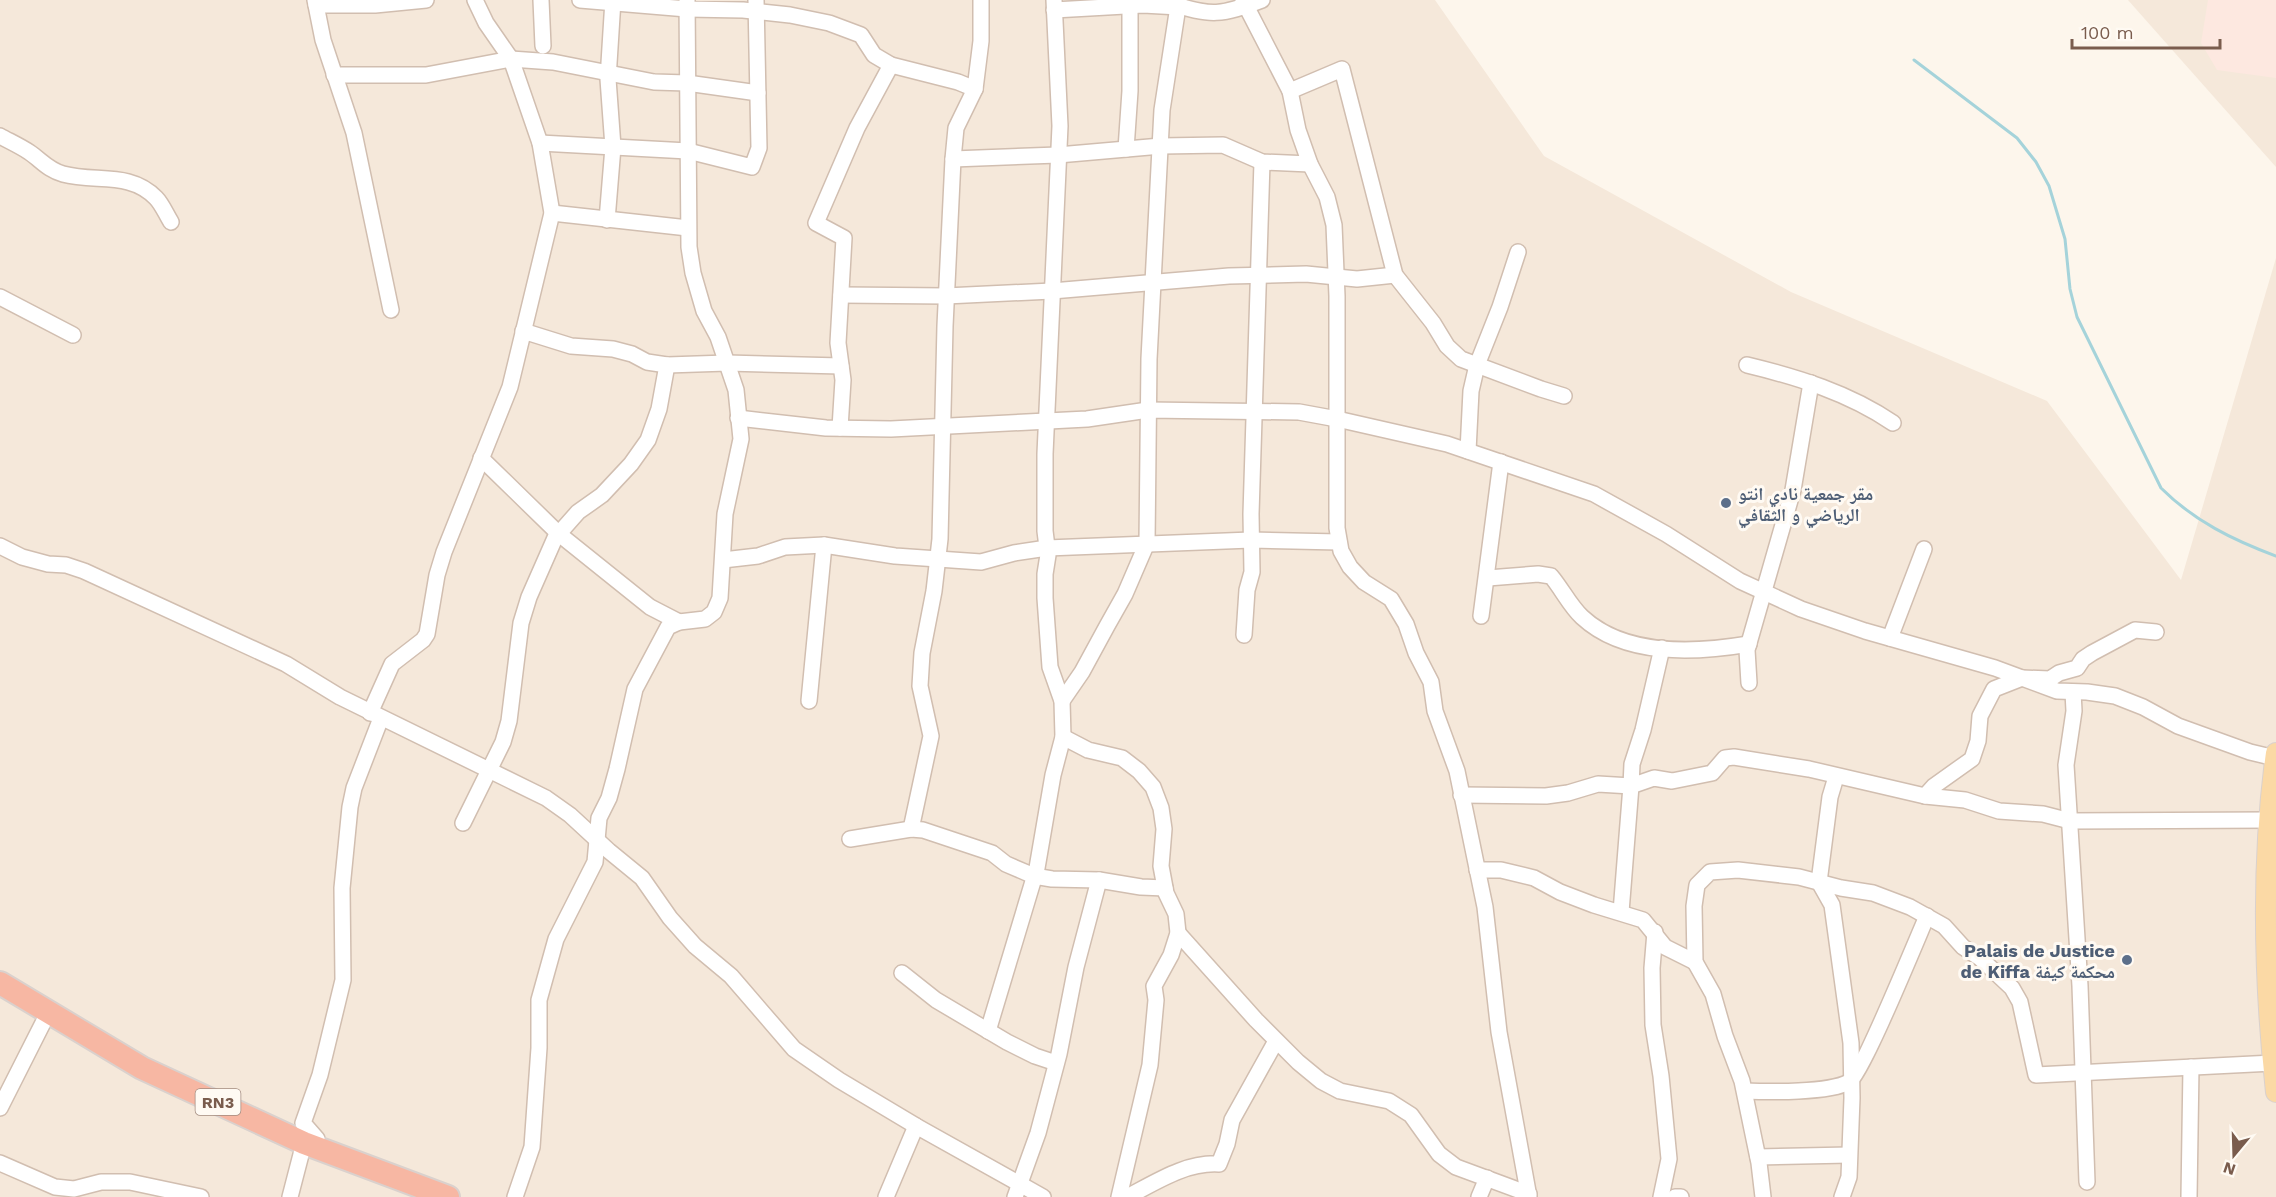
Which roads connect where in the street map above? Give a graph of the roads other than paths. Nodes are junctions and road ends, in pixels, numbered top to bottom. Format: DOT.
graph roads {
  1 [pos="426,0"];
  2 [pos="475,0"];
  3 [pos="542,0"];
  4 [pos="580,0"];
  5 [pos="981,0"];
  6 [pos="1160,0"];
  7 [pos="613,1"];
  8 [pos="394,2"];
  9 [pos="1251,2"];
  10 [pos="315,3"];
  11 [pos="1179,3"];
  12 [pos="687,5"];
  13 [pos="1054,5"];
  14 [pos="756,6"];
  15 [pos="1130,6"];
  16 [pos="543,46"];
  17 [pos="511,59"];
  18 [pos="891,64"];
  19 [pos="608,74"];
  20 [pos="334,75"];
  21 [pos="687,83"];
  22 [pos="975,89"];
  23 [pos="1290,91"];
  24 [pos="758,93"];
  25 [pos="0,136"];
  26 [pos="540,144"];
  27 [pos="1161,146"];
  28 [pos="613,147"];
  29 [pos="1126,149"];
  30 [pos="688,151"];
  31 [pos="1058,155"];
  32 [pos="953,159"];
  33 [pos="1262,162"];
  34 [pos="1310,164"];
  35 [pos="552,213"];
  36 [pos="607,220"];
  37 [pos="171,222"];
  38 [pos="688,228"];
  39 [pos="1518,252"];
  40 [pos="1258,275"];
  41 [pos="1395,275"];
  42 [pos="1336,276"];
  43 [pos="1154,282"];
  44 [pos="1052,291"];
  45 [pos="841,295"];
  46 [pos="946,296"];
  47 [pos="0,297"];
  48 [pos="391,310"];
  49 [pos="523,331"];
  50 [pos="73,335"];
  51 [pos="727,363"];
  52 [pos="667,364"];
  53 [pos="1477,365"];
  54 [pos="1747,365"];
  55 [pos="841,366"];
  56 [pos="1811,382"];
  57 [pos="1564,396"];
  58 [pos="1148,410"];
  59 [pos="1254,411"];
  60 [pos="738,418"];
  61 [pos="1337,419"];
  62 [pos="1047,420"];
  63 [pos="1893,423"];
  64 [pos="840,428"];
  65 [pos="942,428"];
  66 [pos="1468,452"];
  67 [pos="481,458"];
  68 [pos="1501,462"];
  69 [pos="559,534"];
  70 [pos="1251,540"];
  71 [pos="1339,542"];
  72 [pos="1147,543"];
  73 [pos="824,545"];
  74 [pos="0,546"];
  75 [pos="1047,548"];
  76 [pos="1924,549"];
  77 [pos="723,560"];
  78 [pos="938,560"];
  79 [pos="1488,578"];
  80 [pos="1765,593"];
  81 [pos="1481,616"];
  82 [pos="679,622"];
  83 [pos="2156,632"];
  84 [pos="1244,635"];
  85 [pos="1890,638"];
  86 [pos="1749,644"];
  87 [pos="1662,648"];
  88 [pos="2022,678"];
  89 [pos="1749,682"];
  90 [pos="2073,692"];
  91 [pos="809,701"];
  92 [pos="1062,701"];
  93 [pos="376,715"];
  94 [pos="1063,737"];
  95 [pos="2276,753"];
  96 [pos="2275,758"];
  97 [pos="489,771"];
  98 [pos="1836,777"];
  99 [pos="1631,786"];
  100 [pos="1461,795"];
  101 [pos="1925,796"];
  102 [pos="2270,820"];
  103 [pos="2070,821"];
  104 [pos="463,823"];
  105 [pos="911,829"];
  106 [pos="596,839"];
  107 [pos="850,839"];
  108 [pos="1477,870"];
  109 [pos="1034,876"];
  110 [pos="1099,880"];
  111 [pos="1819,882"];
  112 [pos="2271,887"];
  113 [pos="1165,888"];
  114 [pos="1621,912"];
  115 [pos="1927,916"];
  116 [pos="1655,932"];
  117 [pos="1178,933"];
  118 [pos="1695,962"];
  119 [pos="902,973"];
  120 [pos="0,983"];
  121 [pos="49,1011"];
  122 [pos="2273,1015"];
  123 [pos="988,1031"];
  124 [pos="1276,1041"];
  125 [pos="1056,1063"];
  126 [pos="2273,1063"];
  127 [pos="2191,1067"];
  128 [pos="2082,1073"];
  129 [pos="1852,1081"];
  130 [pos="1744,1091"];
  131 [pos="2276,1092"];
  132 [pos="0,1108"];
  133 [pos="915,1126"];
  134 [pos="311,1145"];
  135 [pos="1849,1155"];
  136 [pos="1758,1157"];
  137 [pos="0,1163"];
  138 [pos="1487,1178"];
  139 [pos="2087,1182"];
  140 [pos="1017,1190"];
  141 [pos="426,1193"];
  142 [pos="1529,1196"];
  143 [pos="201,1197"];
  144 [pos="290,1197"];
  145 [pos="448,1197"];
  146 [pos="514,1197"];
  147 [pos="886,1197"];
  148 [pos="1043,1197"];
  149 [pos="1119,1197"];
  150 [pos="1127,1197"];
  151 [pos="1479,1197"];
  152 [pos="1661,1197"];
  153 [pos="1675,1197"];
  154 [pos="1681,1197"];
  155 [pos="1763,1197"];
  156 [pos="1842,1197"];
  157 [pos="2189,1197"];
  1 -- 8 [label="street"];
  2 -- 17 [label="street"];
  3 -- 16 [label="street"];
  4 -- 7 [label="street"];
  5 -- 22 [label="street"];
  6 -- 11 [label="street"];
  7 -- 12 [label="street"];
  7 -- 19 [label="street"];
  8 -- 10 [label="street"];
  9 -- 11 [label="street"];
  9 -- 23 [label="street"];
  10 -- 20 [label="street"];
  11 -- 15 [label="street"];
  11 -- 27 [label="street"];
  12 -- 14 [label="street"];
  12 -- 21 [label="street"];
  13 -- 15 [label="street"];
  13 -- 31 [label="street"];
  14 -- 18 [label="street"];
  14 -- 24 [label="street"];
  15 -- 29 [label="street"];
  17 -- 19 [label="street"];
  17 -- 20 [label="street"];
  17 -- 26 [label="street"];
  18 -- 22 [label="street"];
  18 -- 45 [label="street"];
  19 -- 21 [label="street"];
  19 -- 28 [label="street"];
  20 -- 48 [label="street"];
  21 -- 24 [label="street"];
  21 -- 30 [label="street"];
  22 -- 32 [label="street"];
  23 -- 34 [label="street"];
  23 -- 41 [label="street"];
  24 -- 30 [label="street"];
  25 -- 37 [label="street"];
  26 -- 28 [label="street"];
  26 -- 35 [label="street"];
  27 -- 29 [label="street"];
  27 -- 33 [label="street"];
  27 -- 43 [label="street"];
  28 -- 30 [label="street"];
  28 -- 36 [label="street"];
  29 -- 31 [label="street"];
  30 -- 38 [label="street"];
  31 -- 32 [label="street"];
  31 -- 44 [label="street"];
  32 -- 46 [label="street"];
  33 -- 34 [label="street"];
  33 -- 40 [label="street"];
  34 -- 42 [label="street"];
  35 -- 36 [label="street"];
  35 -- 49 [label="street"];
  36 -- 38 [label="street"];
  38 -- 51 [label="street"];
  39 -- 53 [label="street"];
  40 -- 42 [label="street"];
  40 -- 43 [label="street"];
  40 -- 59 [label="street"];
  41 -- 42 [label="street"];
  41 -- 53 [label="street"];
  42 -- 61 [label="street"];
  43 -- 44 [label="street"];
  43 -- 58 [label="street"];
  44 -- 46 [label="street"];
  44 -- 62 [label="street"];
  45 -- 46 [label="street"];
  45 -- 55 [label="street"];
  46 -- 65 [label="street"];
  47 -- 50 [label="street"];
  49 -- 52 [label="street"];
  49 -- 67 [label="street"];
  51 -- 52 [label="street"];
  51 -- 55 [label="street"];
  51 -- 60 [label="street"];
  52 -- 69 [label="street"];
  53 -- 57 [label="street"];
  53 -- 66 [label="street"];
  54 -- 56 [label="street"];
  55 -- 64 [label="street"];
  56 -- 63 [label="street"];
  56 -- 80 [label="street"];
  58 -- 59 [label="street"];
  58 -- 62 [label="street"];
  58 -- 72 [label="street"];
  59 -- 61 [label="street"];
  59 -- 70 [label="street"];
  60 -- 64 [label="street"];
  60 -- 77 [label="street"];
  61 -- 66 [label="street"];
  61 -- 71 [label="street"];
  62 -- 65 [label="street"];
  62 -- 75 [label="street"];
  64 -- 65 [label="street"];
  65 -- 78 [label="street"];
  66 -- 68 [label="street"];
  67 -- 69 [label="street"];
  67 -- 93 [label="street"];
  68 -- 79 [label="street"];
  68 -- 80 [label="street"];
  69 -- 82 [label="street"];
  69 -- 97 [label="street"];
  70 -- 71 [label="street"];
  70 -- 72 [label="street"];
  70 -- 84 [label="street"];
  71 -- 100 [label="street"];
  72 -- 75 [label="street"];
  72 -- 92 [label="street"];
  73 -- 77 [label="street"];
  73 -- 78 [label="street"];
  73 -- 91 [label="street"];
  74 -- 93 [label="street"];
  75 -- 78 [label="street"];
  75 -- 92 [label="street"];
  76 -- 85 [label="street"];
  77 -- 82 [label="street"];
  78 -- 105 [label="street"];
  79 -- 81 [label="street"];
  79 -- 87 [label="street"];
  80 -- 85 [label="street"];
  80 -- 86 [label="street"];
  82 -- 106 [label="street"];
  83 -- 88 [label="street"];
  85 -- 88 [label="street"];
  86 -- 87 [label="street"];
  86 -- 89 [label="street"];
  87 -- 99 [label="street"];
  88 -- 90 [label="street"];
  88 -- 101 [label="street"];
  90 -- 96 [label="street"];
  90 -- 103 [label="street"];
  92 -- 94 [label="street"];
  93 -- 97 [label="street"];
  93 -- 134 [label="street"];
  94 -- 109 [label="street"];
  94 -- 113 [label="street"];
  95 -- 96 [label="main road"];
  96 -- 102 [label="main road"];
  97 -- 104 [label="street"];
  97 -- 106 [label="street"];
  98 -- 99 [label="street"];
  98 -- 101 [label="street"];
  98 -- 111 [label="street"];
  99 -- 100 [label="street"];
  99 -- 114 [label="street"];
  100 -- 108 [label="street"];
  101 -- 103 [label="street"];
  102 -- 103 [label="street"];
  102 -- 112 [label="main road"];
  103 -- 128 [label="street"];
  105 -- 107 [label="street"];
  105 -- 109 [label="street"];
  106 -- 133 [label="street"];
  106 -- 146 [label="street"];
  108 -- 114 [label="street"];
  108 -- 142 [label="street"];
  109 -- 110 [label="street"];
  109 -- 123 [label="street"];
  110 -- 113 [label="street"];
  110 -- 125 [label="street"];
  111 -- 115 [label="street"];
  111 -- 118 [label="street"];
  111 -- 129 [label="street"];
  112 -- 122 [label="main road"];
  113 -- 117 [label="street"];
  114 -- 116 [label="street"];
  115 -- 128 [label="street"];
  115 -- 129 [label="street"];
  116 -- 118 [label="street"];
  116 -- 152 [label="street"];
  117 -- 124 [label="street"];
  117 -- 149 [label="street"];
  118 -- 130 [label="street"];
  119 -- 123 [label="street"];
  120 -- 121 [label="highway, RN3"];
  121 -- 132 [label="street"];
  121 -- 134 [label="highway, RN3"];
  122 -- 126 [label="main road"];
  123 -- 125 [label="street"];
  124 -- 138 [label="street"];
  124 -- 150 [label="street"];
  125 -- 140 [label="street"];
  126 -- 127 [label="street"];
  126 -- 131 [label="main road"];
  127 -- 128 [label="street"];
  127 -- 157 [label="street"];
  128 -- 139 [label="street"];
  129 -- 130 [label="street"];
  129 -- 135 [label="street"];
  130 -- 136 [label="street"];
  133 -- 140 [label="street"];
  133 -- 147 [label="street"];
  134 -- 141 [label="highway, RN3"];
  134 -- 144 [label="street"];
  135 -- 136 [label="street"];
  135 -- 156 [label="street"];
  136 -- 155 [label="street"];
  137 -- 143 [label="street"];
  138 -- 142 [label="street"];
  138 -- 151 [label="street"];
  140 -- 148 [label="street"];
  141 -- 145 [label="highway, RN3"];
  153 -- 154 [label="street"];
}
